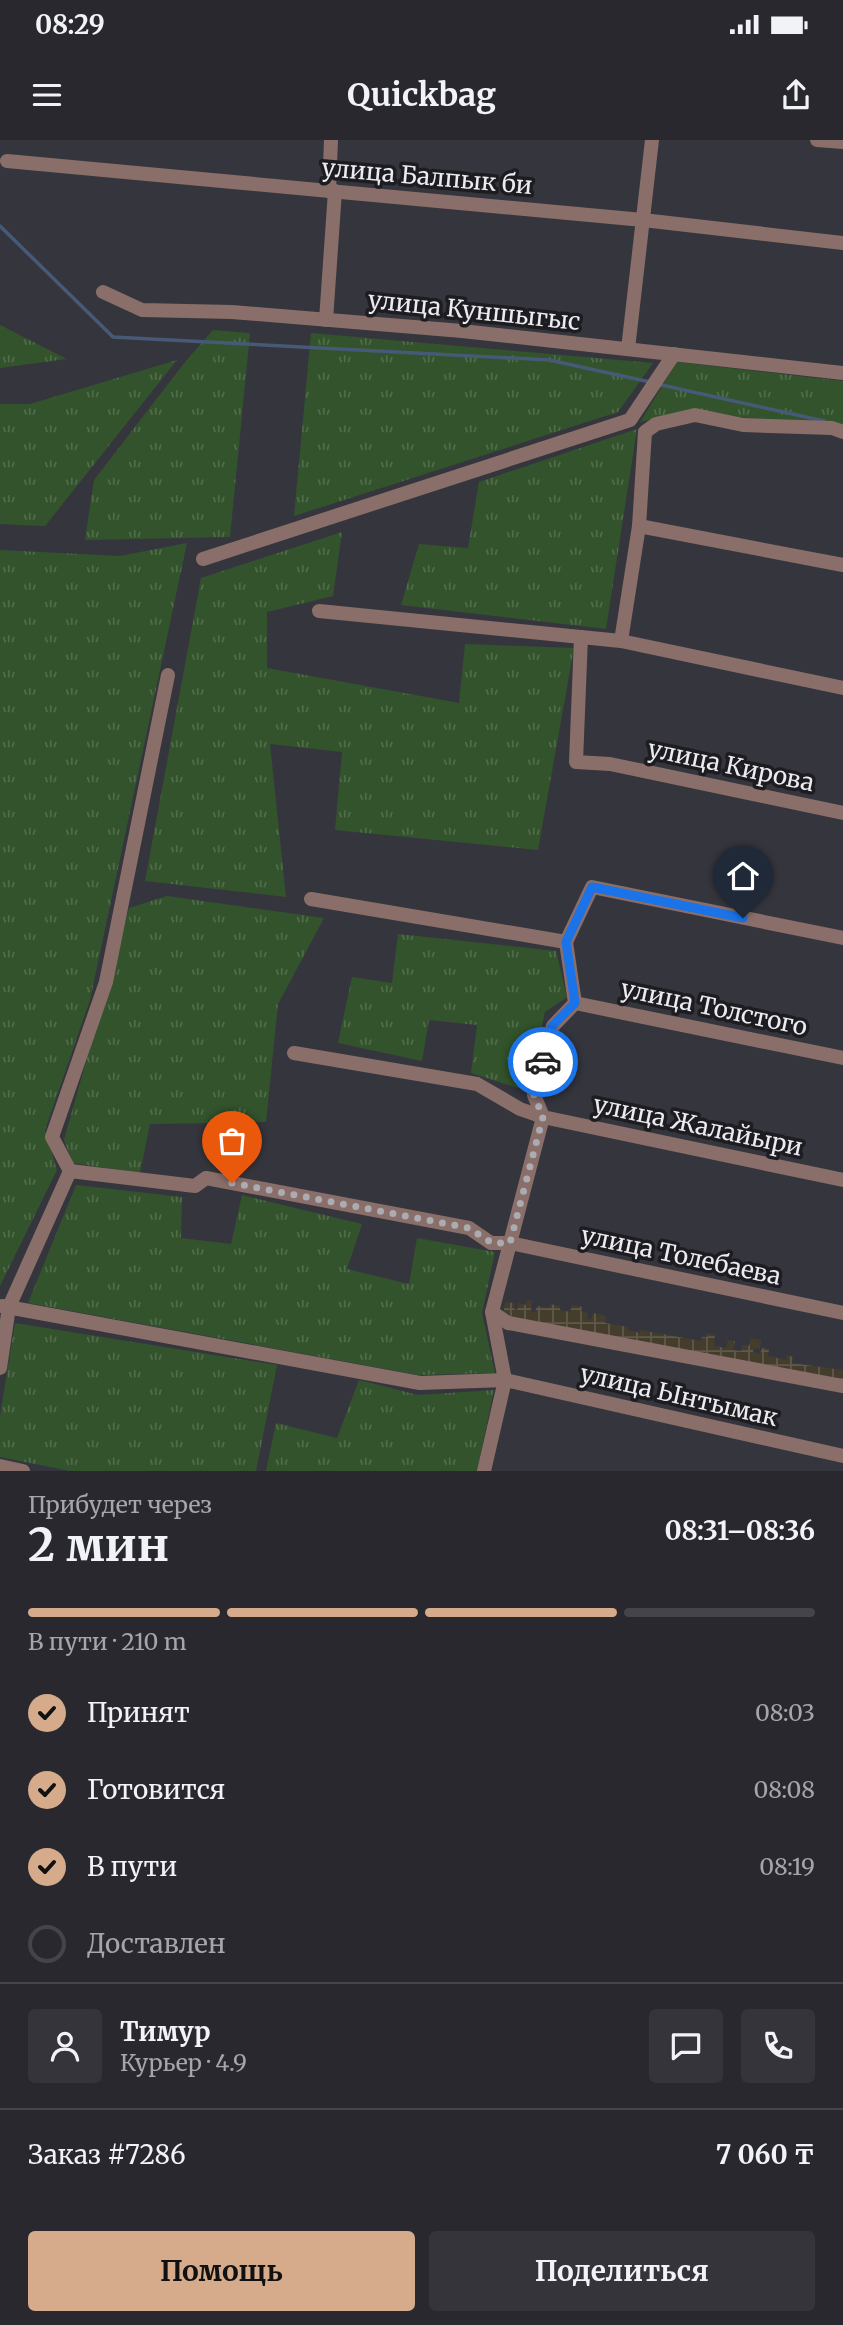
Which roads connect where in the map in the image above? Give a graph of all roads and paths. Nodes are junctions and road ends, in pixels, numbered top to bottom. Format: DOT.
graph roads {
  1 [pos="331,140"];
  2 [pos="652,140"];
  3 [pos="817,140"];
  4 [pos="843,142"];
  5 [pos="7,161"];
  6 [pos="332,191"];
  7 [pos="643,220"];
  8 [pos="843,243"];
  9 [pos="103,292"];
  10 [pos="326,320"];
  11 [pos="628,349"];
  12 [pos="674,354"];
  13 [pos="843,373"];
  14 [pos="843,432"];
  15 [pos="639,526"];
  16 [pos="203,559"];
  17 [pos="843,565"];
  18 [pos="319,611"];
  19 [pos="581,637"];
  20 [pos="621,641"];
  21 [pos="167,675"];
  22 [pos="843,688"];
  23 [pos="843,813"];
  24 [pos="311,899"];
  25 [pos="843,938"];
  26 [pos="566,942"];
  27 [pos="575,1003"];
  28 [pos="294,1052"];
  29 [pos="843,1058"];
  30 [pos="543,1117"];
  31 [pos="69,1171"];
  32 [pos="843,1180"];
  33 [pos="510,1243"];
  34 [pos="5,1306"];
  35 [pos="492,1312"];
  36 [pos="843,1313"];
  37 [pos="0,1368"];
  38 [pos="505,1380"];
  39 [pos="843,1386"];
  40 [pos="843,1456"];
  41 [pos="0,1466"];
  42 [pos="23,1471"];
  43 [pos="484,1471"];
  1 -- 6 [label="street"];
  2 -- 7 [label="street"];
  3 -- 4 [label="street"];
  5 -- 6 [label="street, улица Балпык би"];
  6 -- 7 [label="street, улица Балпык би"];
  6 -- 10 [label="street"];
  7 -- 8 [label="street, улица Балпык би"];
  7 -- 11 [label="street"];
  9 -- 10 [label="street, улица Куншыгыс"];
  10 -- 11 [label="street, улица Куншыгыс"];
  11 -- 12 [label="street, улица Куншыгыс"];
  12 -- 13 [label="street, улица Куншыгыс"];
  12 -- 16 [label="street"];
  14 -- 15 [label="street"];
  15 -- 17 [label="street"];
  15 -- 20 [label="street"];
  18 -- 19 [label="street"];
  19 -- 20 [label="street"];
  19 -- 23 [label="street, улица Кирова"];
  20 -- 22 [label="street"];
  21 -- 31 [label="street"];
  24 -- 26 [label="street"];
  25 -- 26 [label="street"];
  26 -- 27 [label="street"];
  27 -- 29 [label="street, улица Толстого"];
  27 -- 30 [label="street"];
  28 -- 30 [label="street, улица Жалайыри"];
  30 -- 32 [label="street, улица Жалайыри"];
  30 -- 33 [label="street"];
  31 -- 33 [label="street, улица Толебаева"];
  31 -- 34 [label="street"];
  33 -- 35 [label="street"];
  33 -- 36 [label="street, улица Толебаева"];
  34 -- 37 [label="street"];
  34 -- 38 [label="street, улица Ынтымак"];
  35 -- 38 [label="street"];
  35 -- 39 [label="street"];
  38 -- 40 [label="street, улица Ынтымак"];
  38 -- 43 [label="street"];
  41 -- 42 [label="street"];
}
